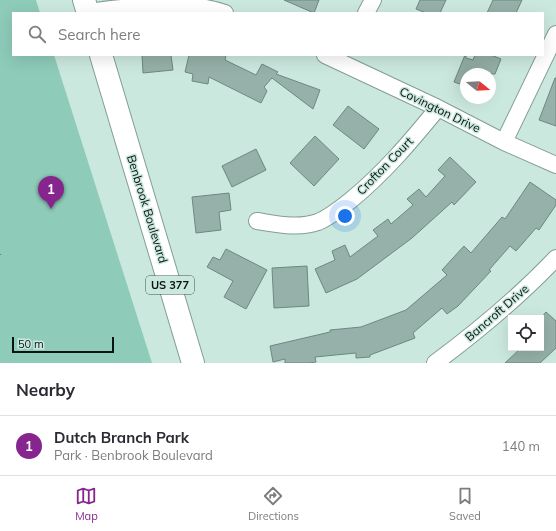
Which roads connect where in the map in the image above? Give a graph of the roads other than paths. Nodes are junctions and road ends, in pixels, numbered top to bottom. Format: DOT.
graph roads {
  1 [pos="84,0"];
  2 [pos="372,0"];
  3 [pos="198,3"];
  4 [pos="88,12"];
  5 [pos="92,12"];
  6 [pos="222,12"];
  7 [pos="366,12"];
  8 [pos="556,34"];
  9 [pos="101,56"];
  10 [pos="330,56"];
  11 [pos="343,59"];
  12 [pos="438,108"];
  13 [pos="504,142"];
  14 [pos="556,165"];
  15 [pos="257,221"];
  16 [pos="556,258"];
  17 [pos="193,363"];
  18 [pos="435,363"];
  1 -- 4 [label="highway"];
  2 -- 7 [label="street"];
  3 -- 5 [label="street"];
  3 -- 6 [label="street"];
  8 -- 13 [label="street"];
  9 -- 17 [label="highway, Benbrook Boulevard / US 377"];
  10 -- 11 [label="street, Covington Drive"];
  11 -- 12 [label="street, Covington Drive"];
  12 -- 13 [label="street, Covington Drive"];
  12 -- 15 [label="street, Crofton Court"];
  13 -- 14 [label="street, Covington Drive"];
  16 -- 18 [label="street, Bancroft Drive"];
}
